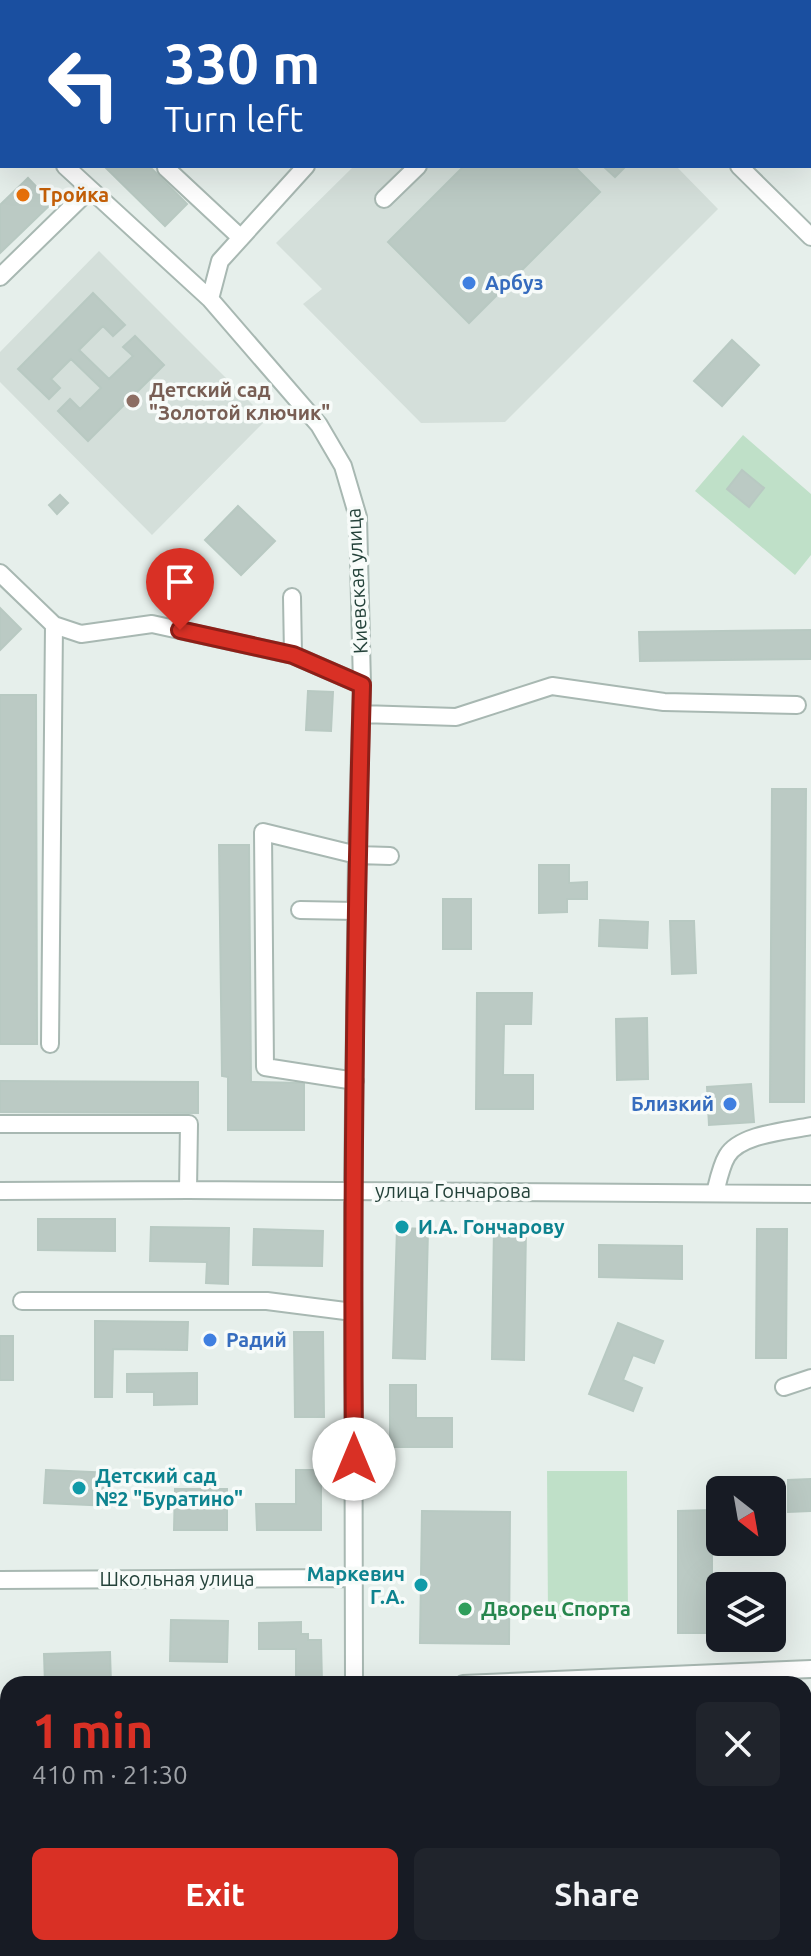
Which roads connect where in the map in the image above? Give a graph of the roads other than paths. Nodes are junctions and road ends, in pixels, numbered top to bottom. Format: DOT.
graph roads {
  1 [pos="67,168"];
  2 [pos="167,168"];
  3 [pos="304,168"];
  4 [pos="416,168"];
  5 [pos="741,168"];
  6 [pos="89,190"];
  7 [pos="384,199"];
  8 [pos="811,237"];
  9 [pos="241,238"];
  10 [pos="0,277"];
  11 [pos="210,299"];
  12 [pos="0,573"];
  13 [pos="292,597"];
  14 [pos="54,625"];
  15 [pos="293,655"];
  16 [pos="362,685"];
  17 [pos="797,705"];
  18 [pos="361,714"];
  19 [pos="357,855"];
  20 [pos="390,856"];
  21 [pos="300,910"];
  22 [pos="357,911"];
  23 [pos="50,1044"];
  24 [pos="355,1081"];
  25 [pos="0,1124"];
  26 [pos="811,1126"];
  27 [pos="188,1190"];
  28 [pos="0,1191"];
  29 [pos="353,1191"];
  30 [pos="715,1193"];
  31 [pos="811,1194"];
  32 [pos="22,1301"];
  33 [pos="353,1312"];
  34 [pos="811,1378"];
  35 [pos="784,1387"];
  36 [pos="355,1578"];
  37 [pos="0,1580"];
  38 [pos="811,1669"];
  39 [pos="354,1676"];
  40 [pos="649,1676"];
  1 -- 6 [label="street, Киевская улица"];
  2 -- 9 [label="street"];
  3 -- 9 [label="street"];
  4 -- 7 [label="street"];
  5 -- 8 [label="street"];
  6 -- 10 [label="street"];
  6 -- 11 [label="street, Киевская улица"];
  9 -- 11 [label="street"];
  11 -- 16 [label="street, Киевская улица"];
  12 -- 14 [label="street"];
  13 -- 15 [label="street"];
  14 -- 15 [label="street"];
  14 -- 23 [label="street"];
  15 -- 16 [label="street"];
  16 -- 18 [label="street, Киевская улица"];
  17 -- 18 [label="street"];
  18 -- 19 [label="street, Киевская улица"];
  19 -- 20 [label="street"];
  19 -- 22 [label="street, Киевская улица"];
  19 -- 24 [label="street"];
  21 -- 22 [label="street"];
  22 -- 24 [label="street, Киевская улица"];
  24 -- 29 [label="street, Киевская улица"];
  25 -- 27 [label="street"];
  26 -- 30 [label="street"];
  27 -- 28 [label="street, улица Гончарова"];
  27 -- 29 [label="street, улица Гончарова"];
  29 -- 30 [label="street, улица Гончарова"];
  29 -- 33 [label="street, Киевская улица"];
  30 -- 31 [label="street, улица Гончарова"];
  32 -- 33 [label="street"];
  33 -- 36 [label="street, Киевская улица"];
  34 -- 35 [label="street"];
  36 -- 37 [label="street, Школьная улица"];
  36 -- 39 [label="street, Киевская улица"];
  38 -- 40 [label="street"];
}
